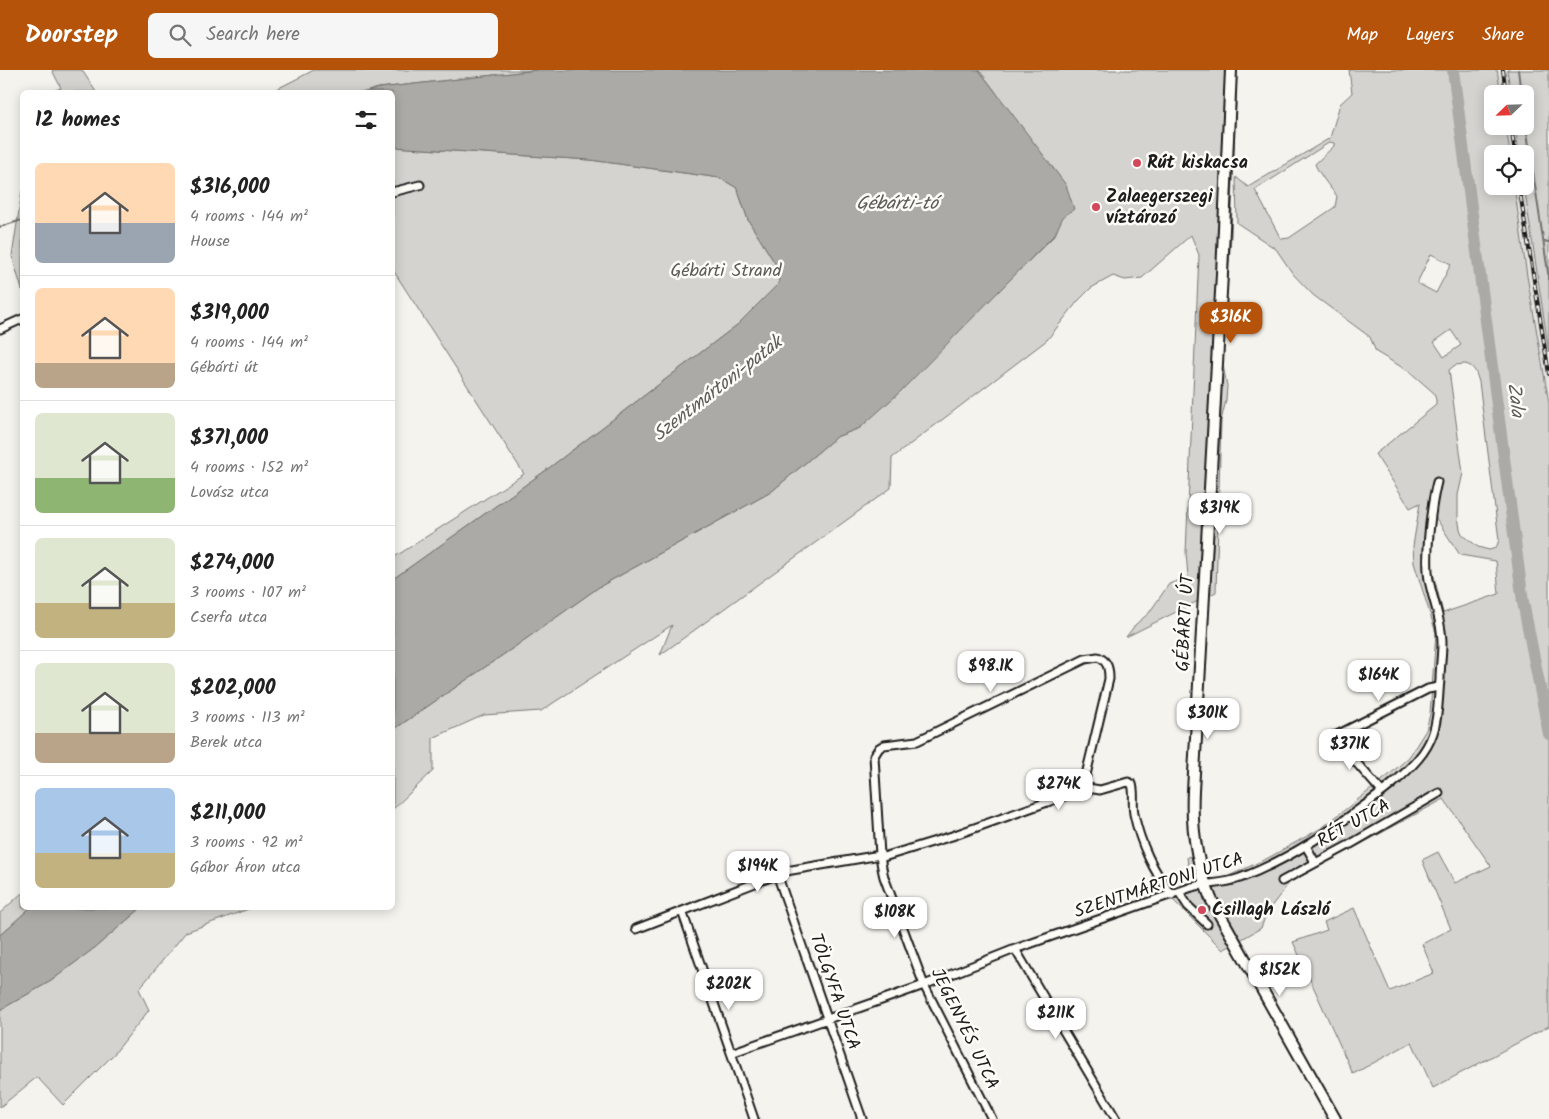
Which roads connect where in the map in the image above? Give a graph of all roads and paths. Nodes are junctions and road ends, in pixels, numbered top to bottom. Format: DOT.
graph roads {
  1 [pos="1231,70"];
  2 [pos="420,186"];
  3 [pos="395,191"];
  4 [pos="20,320"];
  5 [pos="0,329"];
  6 [pos="1437,482"];
  7 [pos="1439,687"];
  8 [pos="1082,787"];
  9 [pos="1382,792"];
  10 [pos="1439,793"];
  11 [pos="1306,846"];
  12 [pos="880,857"];
  13 [pos="1315,862"];
  14 [pos="777,874"];
  15 [pos="1282,881"];
  16 [pos="1205,884"];
  17 [pos="1176,894"];
  18 [pos="682,911"];
  19 [pos="1207,924"];
  20 [pos="636,929"];
  21 [pos="1015,949"];
  22 [pos="924,985"];
  23 [pos="827,1020"];
  24 [pos="731,1053"];
  25 [pos="754,1119"];
  26 [pos="862,1119"];
  27 [pos="992,1119"];
  28 [pos="1116,1119"];
  29 [pos="1335,1119"];
  1 -- 16 [label="main road, GÉBÁRTI ÚT"];
  2 -- 3 [label="street"];
  4 -- 5 [label="street"];
  6 -- 7 [label="street, SZENTMÁRTONI UTCA"];
  7 -- 9 [label="street, SZENTMÁRTONI UTCA"];
  7 -- 9 [label="street"];
  8 -- 12 [label="street"];
  8 -- 12 [label="street, JEGENYÉS UTCA"];
  8 -- 17 [label="street"];
  9 -- 11 [label="street, SZENTMÁRTONI UTCA"];
  10 -- 13 [label="street, RÉT UTCA"];
  11 -- 13 [label="street"];
  11 -- 16 [label="street, SZENTMÁRTONI UTCA"];
  12 -- 14 [label="street"];
  12 -- 22 [label="street, JEGENYÉS UTCA"];
  13 -- 15 [label="street, RÉT UTCA"];
  14 -- 18 [label="street"];
  14 -- 23 [label="street, TÖLGYFA UTCA"];
  16 -- 17 [label="street, SZENTMÁRTONI UTCA"];
  16 -- 29 [label="main road, GÉBÁRTI ÚT"];
  17 -- 19 [label="street"];
  17 -- 21 [label="street, SZENTMÁRTONI UTCA"];
  18 -- 20 [label="street"];
  18 -- 24 [label="street"];
  21 -- 22 [label="street, SZENTMÁRTONI UTCA"];
  21 -- 28 [label="street"];
  22 -- 23 [label="street, SZENTMÁRTONI UTCA"];
  22 -- 27 [label="street, JEGENYÉS UTCA"];
  23 -- 24 [label="street, SZENTMÁRTONI UTCA"];
  23 -- 26 [label="street, TÖLGYFA UTCA"];
  24 -- 25 [label="street"];
}
